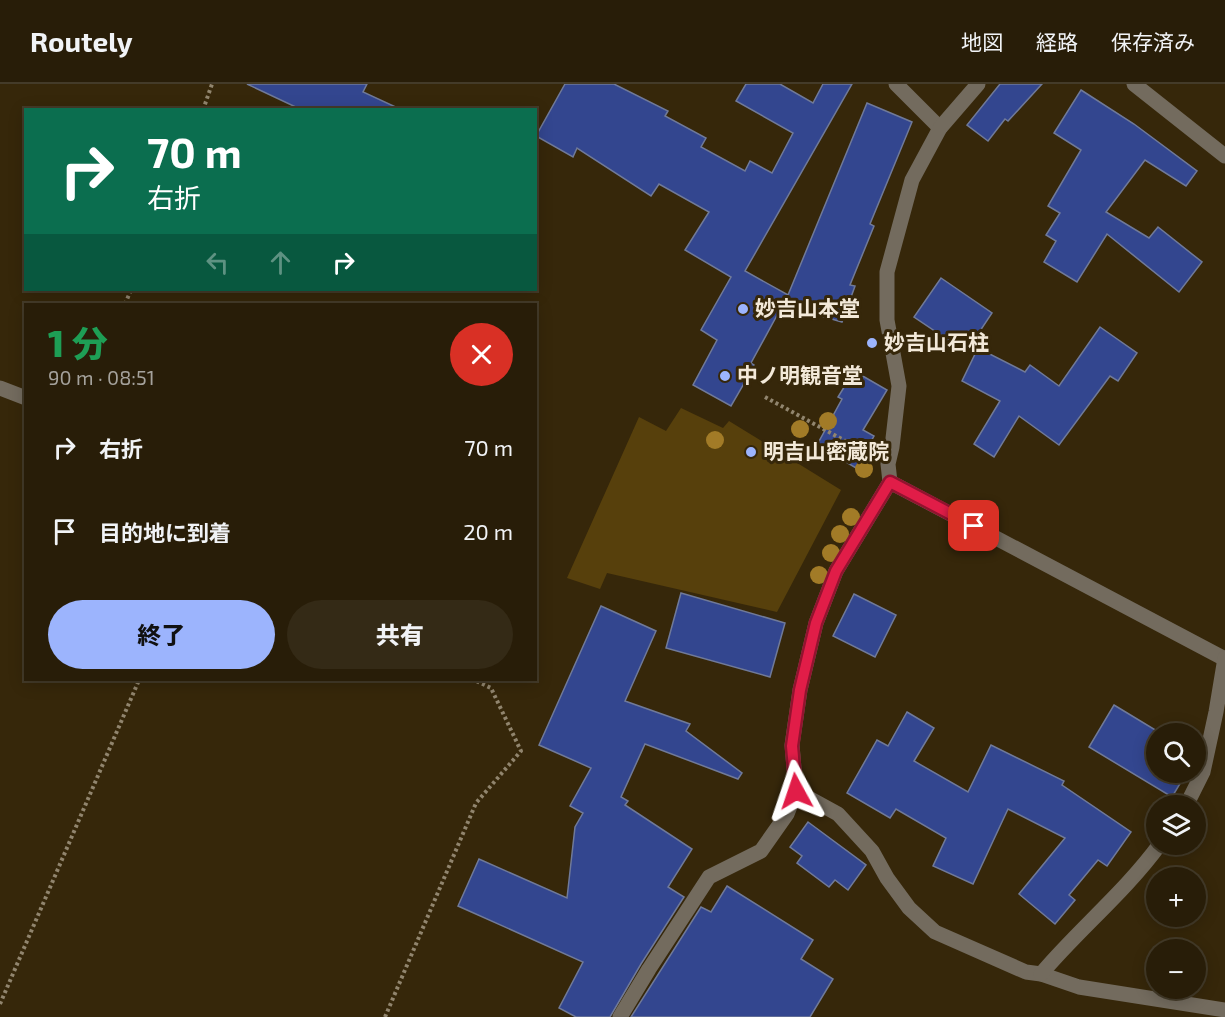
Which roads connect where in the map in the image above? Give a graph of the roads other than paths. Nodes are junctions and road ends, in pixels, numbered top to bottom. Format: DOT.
graph roads {
  1 [pos="897,84"];
  2 [pos="978,84"];
  3 [pos="1134,84"];
  4 [pos="940,128"];
  5 [pos="1225,156"];
  6 [pos="0,388"];
  7 [pos="24,397"];
  8 [pos="890,482"];
  9 [pos="1225,658"];
  10 [pos="796,791"];
  11 [pos="1192,795"];
  12 [pos="1150,855"];
  13 [pos="1041,974"];
  14 [pos="1225,1010"];
  15 [pos="620,1017"];
  1 -- 4 [label="street"];
  2 -- 4 [label="street"];
  3 -- 5 [label="street"];
  4 -- 8 [label="street"];
  6 -- 7 [label="street"];
  8 -- 9 [label="street"];
  8 -- 10 [label="street"];
  9 -- 11 [label="street"];
  10 -- 13 [label="street"];
  10 -- 15 [label="street"];
  12 -- 13 [label="street"];
  13 -- 14 [label="street"];
}
